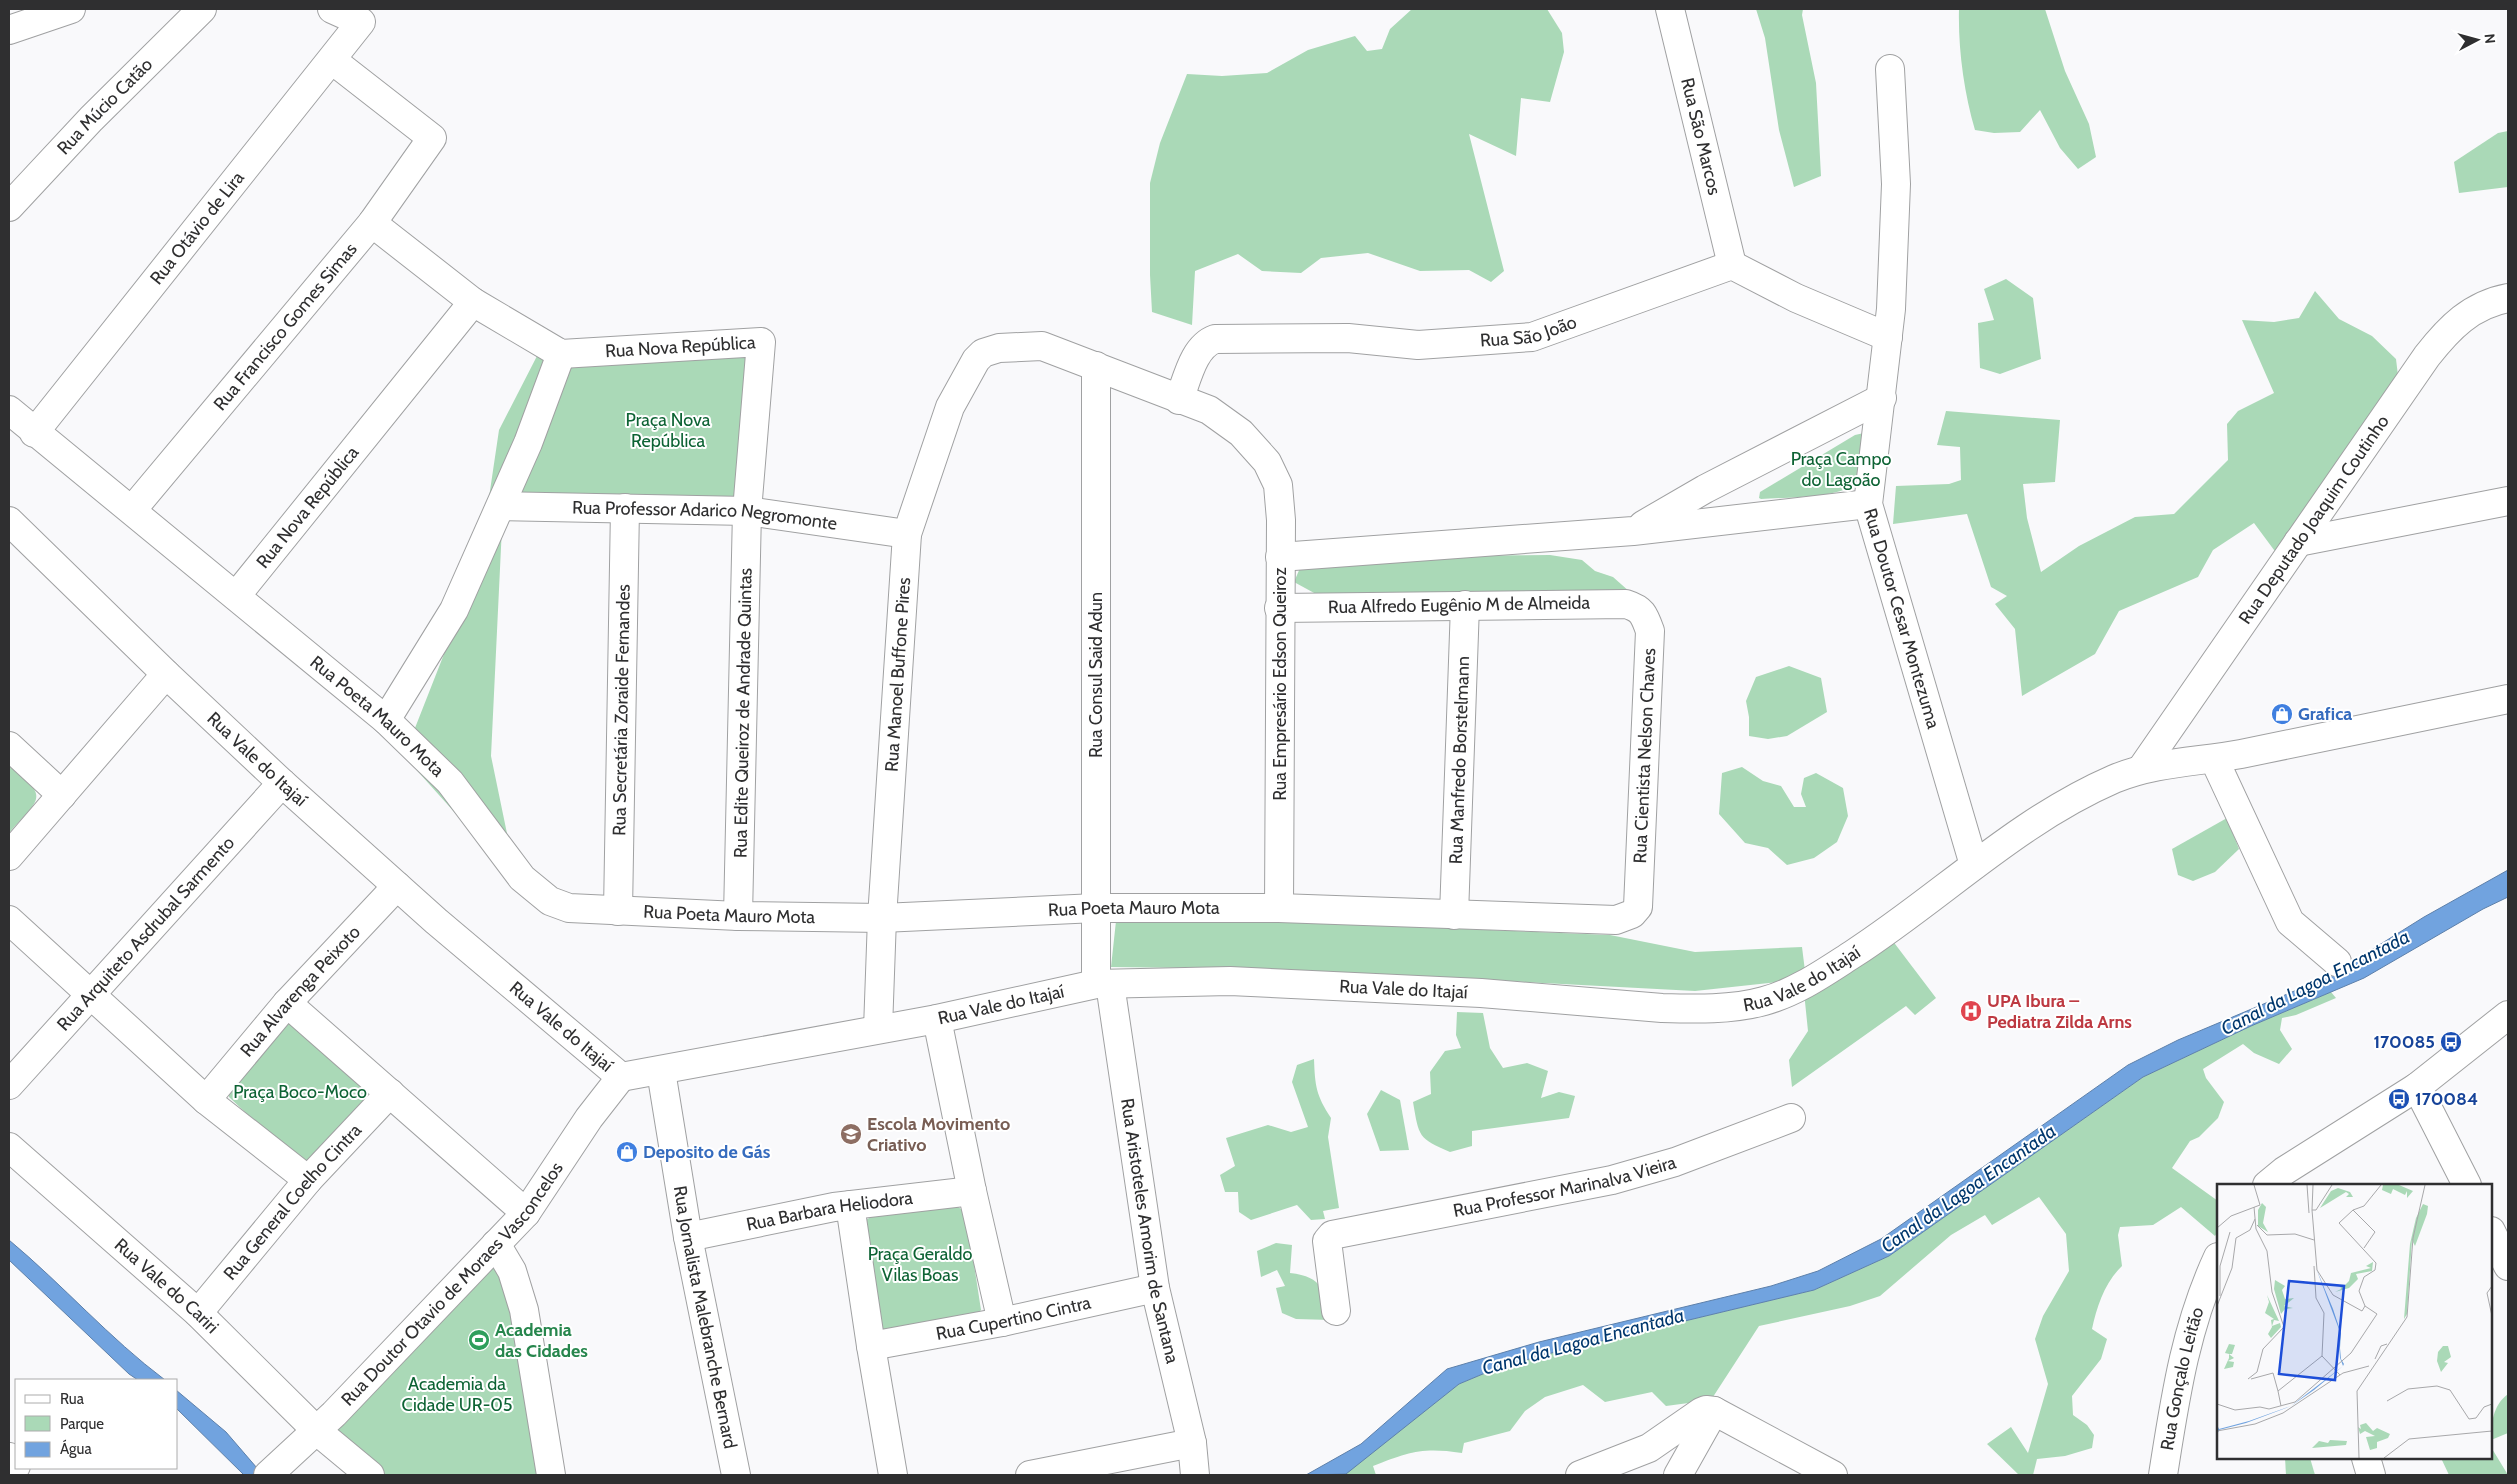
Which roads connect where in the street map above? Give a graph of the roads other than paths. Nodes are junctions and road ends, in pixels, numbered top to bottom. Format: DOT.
graph roads {
  1 [pos="71,9"];
  2 [pos="202,9"];
  3 [pos="332,9"];
  4 [pos="1670,9"];
  5 [pos="9,30"];
  6 [pos="332,60"];
  7 [pos="1890,69"];
  8 [pos="9,207"];
  9 [pos="372,223"];
  10 [pos="1732,265"];
  11 [pos="2508,298"];
  12 [pos="473,302"];
  13 [pos="1888,337"];
  14 [pos="561,354"];
  15 [pos="1096,366"];
  16 [pos="1882,398"];
  17 [pos="1179,400"];
  18 [pos="9,410"];
  19 [pos="34,433"];
  20 [pos="2508,501"];
  21 [pos="1868,504"];
  22 [pos="501,506"];
  23 [pos="625,508"];
  24 [pos="132,510"];
  25 [pos="747,511"];
  26 [pos="9,521"];
  27 [pos="1633,531"];
  28 [pos="907,534"];
  29 [pos="2298,542"];
  30 [pos="1280,557"];
  31 [pos="236,596"];
  32 [pos="1465,605"];
  33 [pos="1279,608"];
  34 [pos="1638,608"];
  35 [pos="166,674"];
  36 [pos="2508,699"];
  37 [pos="386,720"];
  38 [pos="9,746"];
  39 [pos="2214,759"];
  40 [pos="2142,768"];
  41 [pos="282,783"];
  42 [pos="62,795"];
  43 [pos="9,856"];
  44 [pos="1974,864"];
  45 [pos="397,886"];
  46 [pos="1638,907"];
  47 [pos="1096,908"];
  48 [pos="1279,908"];
  49 [pos="618,911"];
  50 [pos="738,916"];
  51 [pos="1454,916"];
  52 [pos="882,918"];
  53 [pos="9,920"];
  54 [pos="2337,962"];
  55 [pos="1103,984"];
  56 [pos="90,995"];
  57 [pos="287,1003"];
  58 [pos="937,1019"];
  59 [pos="2506,1020"];
  60 [pos="878,1029"];
  61 [pos="661,1071"];
  62 [pos="621,1078"];
  63 [pos="9,1085"];
  64 [pos="2417,1087"];
  65 [pos="390,1093"];
  66 [pos="206,1100"];
  67 [pos="1791,1118"];
  68 [pos="9,1148"];
  69 [pos="308,1180"];
  70 [pos="2268,1184"];
  71 [pos="2466,1184"];
  72 [pos="972,1191"];
  73 [pos="850,1205"];
  74 [pos="526,1213"];
  75 [pos="2492,1233"];
  76 [pos="688,1237"];
  77 [pos="496,1244"];
  78 [pos="2217,1259"];
  79 [pos="2508,1266"];
  80 [pos="1155,1288"];
  81 [pos="1336,1311"];
  82 [pos="198,1313"];
  83 [pos="1002,1322"];
  84 [pos="870,1346"];
  85 [pos="1714,1411"];
  86 [pos="317,1431"];
  87 [pos="1192,1443"];
  88 [pos="2366,1459"];
  89 [pos="268,1475"];
  90 [pos="370,1475"];
  91 [pos="551,1475"];
  92 [pos="736,1475"];
  93 [pos="893,1475"];
  94 [pos="1030,1475"];
  95 [pos="1195,1475"];
  96 [pos="1580,1475"];
  97 [pos="1678,1475"];
  98 [pos="1833,1475"];
  99 [pos="2163,1475"];
  100 [pos="2370,1475"];
  1 -- 5 [label="street"];
  2 -- 8 [label="street, Rua Múcio Catão"];
  3 -- 6 [label="street, Rua Otávio de Lira"];
  4 -- 10 [label="street, Rua São Marcos"];
  6 -- 9 [label="street, Rua Francisco Gomes Simas"];
  6 -- 19 [label="street, Rua Otávio de Lira"];
  7 -- 13 [label="street, Rua Doutor Cesar Montezuma"];
  9 -- 12 [label="street"];
  9 -- 24 [label="street, Rua Francisco Gomes Simas"];
  10 -- 13 [label="street"];
  10 -- 17 [label="street, Rua São João"];
  11 -- 29 [label="street, Rua Deputado Joaquim Coutinho"];
  12 -- 14 [label="street"];
  12 -- 31 [label="street, Rua Nova República"];
  13 -- 16 [label="street, Rua Doutor Cesar Montezuma"];
  14 -- 22 [label="street"];
  14 -- 25 [label="street, Rua Nova República"];
  15 -- 17 [label="street"];
  15 -- 28 [label="street, Rua Manoel Buffone Pires"];
  15 -- 47 [label="street, Rua Consul Said Adun"];
  16 -- 21 [label="street, Rua Doutor Cesar Montezuma"];
  16 -- 27 [label="street"];
  17 -- 30 [label="street, Rua Empresário Edson Queiroz"];
  18 -- 19 [label="street, Rua Poeta Mauro Mota"];
  19 -- 24 [label="street, Rua Poeta Mauro Mota"];
  20 -- 29 [label="street"];
  21 -- 27 [label="street"];
  21 -- 44 [label="street, Rua Doutor Cesar Montezuma"];
  22 -- 23 [label="street, Rua Professor Adarico Negromonte"];
  22 -- 37 [label="street"];
  23 -- 25 [label="street, Rua Professor Adarico Negromonte"];
  23 -- 49 [label="street, Rua Secretária Zoraide Fernandes"];
  24 -- 31 [label="street, Rua Poeta Mauro Mota"];
  25 -- 28 [label="street, Rua Professor Adarico Negromonte"];
  25 -- 50 [label="street, Rua Edite Queiroz de Andrade Quintas"];
  26 -- 35 [label="street, Rua Vale do Itajaí"];
  27 -- 30 [label="street"];
  28 -- 52 [label="street, Rua Manoel Buffone Pires"];
  29 -- 40 [label="street, Rua Deputado Joaquim Coutinho"];
  30 -- 33 [label="street, Rua Empresário Edson Queiroz"];
  31 -- 37 [label="street, Rua Poeta Mauro Mota"];
  32 -- 33 [label="street, Rua Alfredo Eugênio M de Almeida"];
  32 -- 34 [label="street, Rua Alfredo Eugênio M de Almeida"];
  32 -- 51 [label="street, Rua Manfredo Borstelmann"];
  33 -- 48 [label="street, Rua Empresário Edson Queiroz"];
  34 -- 46 [label="street, Rua Cientista Nelson Chaves"];
  35 -- 41 [label="street, Rua Vale do Itajaí"];
  35 -- 42 [label="street"];
  36 -- 39 [label="street, Rua Vale do Itajaí"];
  37 -- 49 [label="street, Rua Poeta Mauro Mota"];
  38 -- 42 [label="street"];
  39 -- 40 [label="street, Rua Vale do Itajaí"];
  39 -- 54 [label="street"];
  40 -- 44 [label="street, Rua Vale do Itajaí"];
  41 -- 45 [label="street, Rua Vale do Itajaí"];
  41 -- 56 [label="street, Rua Arquiteto Asdrubal Sarmento"];
  42 -- 43 [label="street"];
  44 -- 55 [label="street, Rua Vale do Itajaí"];
  45 -- 57 [label="street, Rua Alvarenga Peixoto"];
  45 -- 62 [label="street, Rua Vale do Itajaí"];
  46 -- 51 [label="street, Rua Poeta Mauro Mota"];
  47 -- 48 [label="street, Rua Poeta Mauro Mota"];
  47 -- 52 [label="street, Rua Poeta Mauro Mota"];
  47 -- 55 [label="street, Rua Consul Said Adun"];
  48 -- 51 [label="street, Rua Poeta Mauro Mota"];
  49 -- 50 [label="street, Rua Poeta Mauro Mota"];
  50 -- 52 [label="street, Rua Poeta Mauro Mota"];
  52 -- 60 [label="street, Rua Manoel Buffone Pires"];
  53 -- 56 [label="street"];
  55 -- 58 [label="street, Rua Vale do Itajaí"];
  55 -- 80 [label="street, Rua Aristoteles Amorim de Santana"];
  56 -- 63 [label="street, Rua Arquiteto Asdrubal Sarmento"];
  56 -- 66 [label="street"];
  57 -- 65 [label="street"];
  57 -- 66 [label="street, Rua Alvarenga Peixoto"];
  58 -- 60 [label="street, Rua Vale do Itajaí"];
  58 -- 72 [label="street"];
  59 -- 64 [label="street"];
  60 -- 61 [label="street, Rua Vale do Itajaí"];
  61 -- 62 [label="street, Rua Vale do Itajaí"];
  61 -- 76 [label="street, Rua Jornalista Malebranche Bernard"];
  62 -- 74 [label="street, Rua Doutor Otavio de Moraes Vasconcelos"];
  64 -- 70 [label="street"];
  64 -- 71 [label="street"];
  65 -- 69 [label="street, Rua General Coelho Cintra"];
  65 -- 74 [label="street"];
  66 -- 69 [label="street"];
  67 -- 81 [label="street, Rua Professor Marinalva Vieira"];
  68 -- 82 [label="street, Rua Vale do Cariri"];
  69 -- 82 [label="street, Rua General Coelho Cintra"];
  72 -- 73 [label="street, Rua Barbara Heliodora"];
  72 -- 83 [label="street"];
  73 -- 76 [label="street, Rua Barbara Heliodora"];
  73 -- 84 [label="street"];
  74 -- 77 [label="street, Rua Doutor Otavio de Moraes Vasconcelos"];
  75 -- 79 [label="street"];
  76 -- 92 [label="street, Rua Jornalista Malebranche Bernard"];
  77 -- 86 [label="street, Rua Doutor Otavio de Moraes Vasconcelos"];
  77 -- 91 [label="street"];
  78 -- 99 [label="street, Rua Gonçalo Leitão"];
  80 -- 83 [label="street, Rua Cupertino Cintra"];
  80 -- 87 [label="street, Rua Aristoteles Amorim de Santana"];
  82 -- 86 [label="street, Rua Vale do Cariri"];
  83 -- 84 [label="street, Rua Cupertino Cintra"];
  84 -- 93 [label="street"];
  85 -- 96 [label="street"];
  85 -- 97 [label="street"];
  85 -- 98 [label="street"];
  86 -- 89 [label="street, Rua Doutor Otavio de Moraes Vasconcelos"];
  86 -- 90 [label="street, Rua Vale do Cariri"];
  87 -- 94 [label="street"];
  87 -- 95 [label="street, Rua Aristoteles Amorim de Santana"];
  88 -- 100 [label="street"];
}
